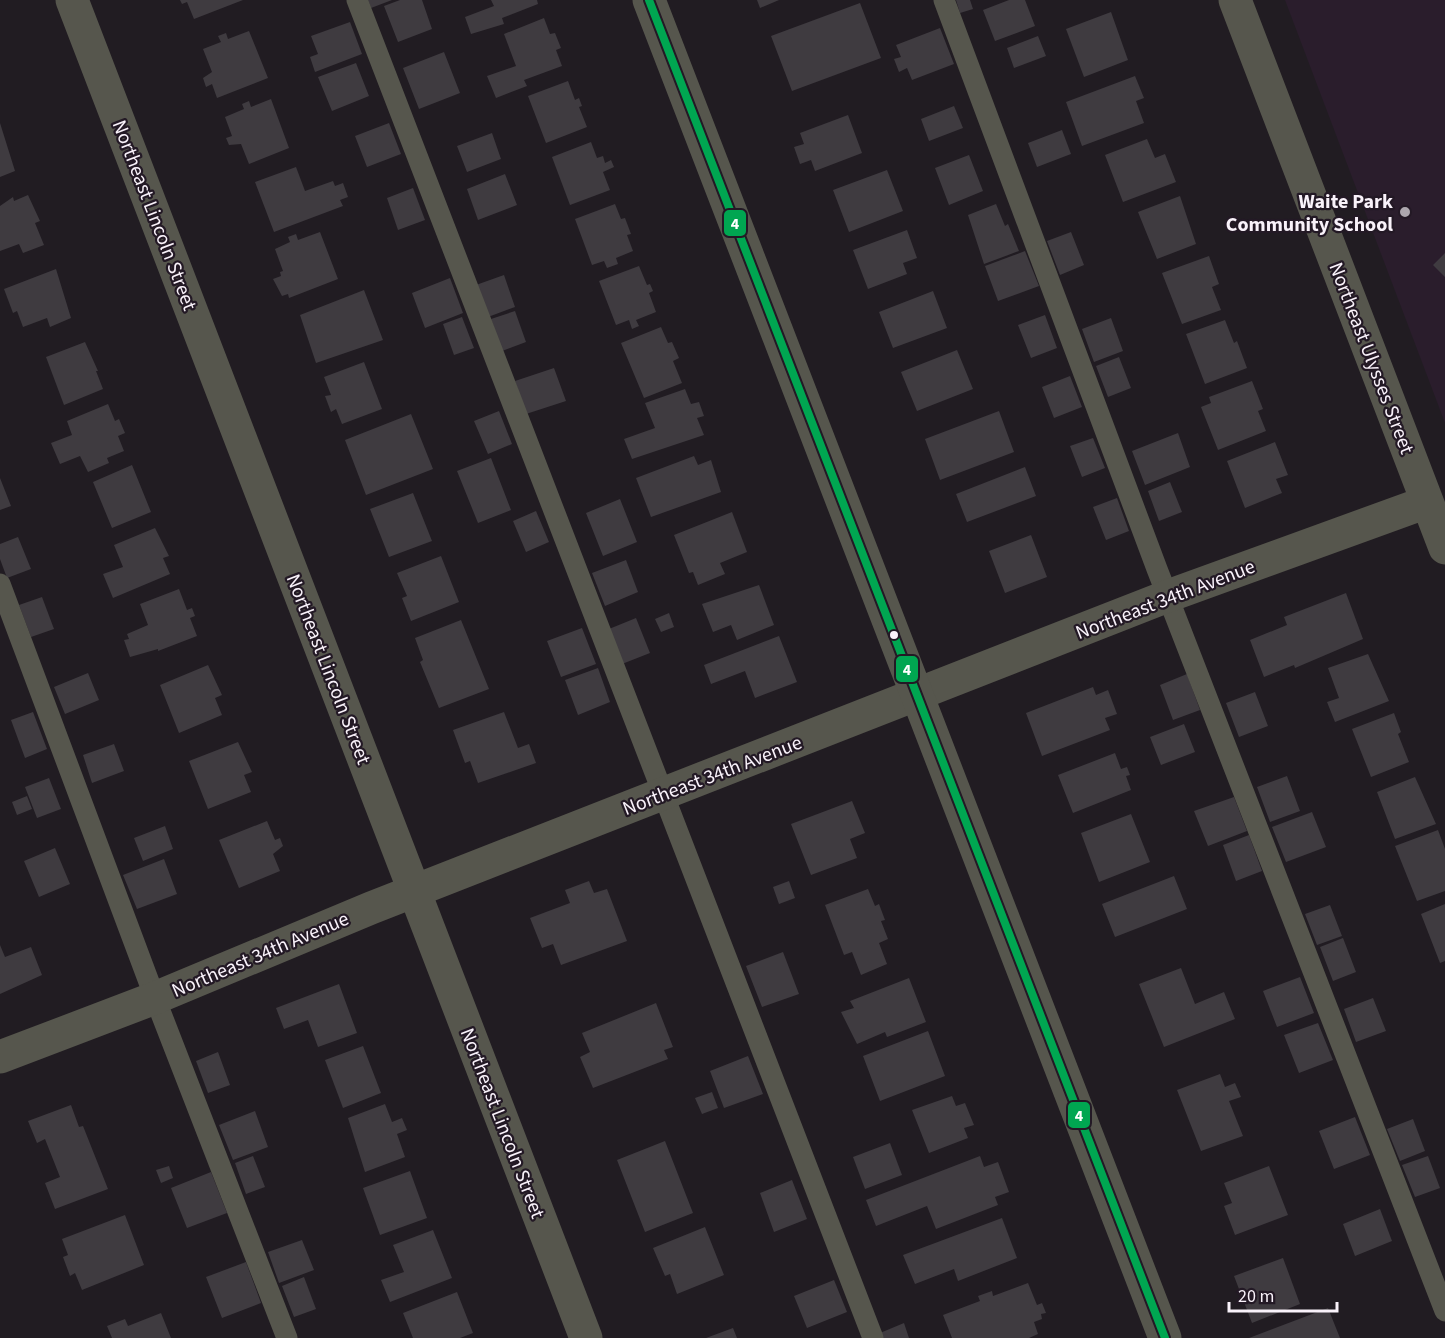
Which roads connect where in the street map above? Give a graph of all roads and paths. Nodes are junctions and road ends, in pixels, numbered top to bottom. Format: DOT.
graph roads {
  1 [pos="72,0"];
  2 [pos="357,0"];
  3 [pos="649,0"];
  4 [pos="944,0"];
  5 [pos="1235,0"];
  6 [pos="1427,501"];
  7 [pos="1445,548"];
  8 [pos="0,584"];
  9 [pos="1168,596"];
  10 [pos="918,695"];
  11 [pos="663,794"];
  12 [pos="415,892"];
  13 [pos="155,998"];
  14 [pos="0,1057"];
  15 [pos="1445,1311"];
  16 [pos="287,1338"];
  17 [pos="586,1338"];
  18 [pos="873,1338"];
  19 [pos="1165,1338"];
  1 -- 12 [label="street, Northeast Lincoln Street"];
  2 -- 11 [label="lane"];
  3 -- 10 [label="street"];
  4 -- 9 [label="lane"];
  5 -- 6 [label="street, Northeast Ulysses Street"];
  6 -- 7 [label="street, Northeast Ulysses Street"];
  6 -- 9 [label="street, Northeast 34th Avenue"];
  8 -- 13 [label="lane"];
  9 -- 10 [label="street, Northeast 34th Avenue"];
  9 -- 15 [label="lane"];
  10 -- 11 [label="street, Northeast 34th Avenue"];
  10 -- 19 [label="street"];
  11 -- 12 [label="street, Northeast 34th Avenue"];
  11 -- 18 [label="lane"];
  12 -- 13 [label="street, Northeast 34th Avenue"];
  12 -- 17 [label="street, Northeast Lincoln Street"];
  13 -- 14 [label="street, Northeast 34th Avenue"];
  13 -- 16 [label="lane"];
}
